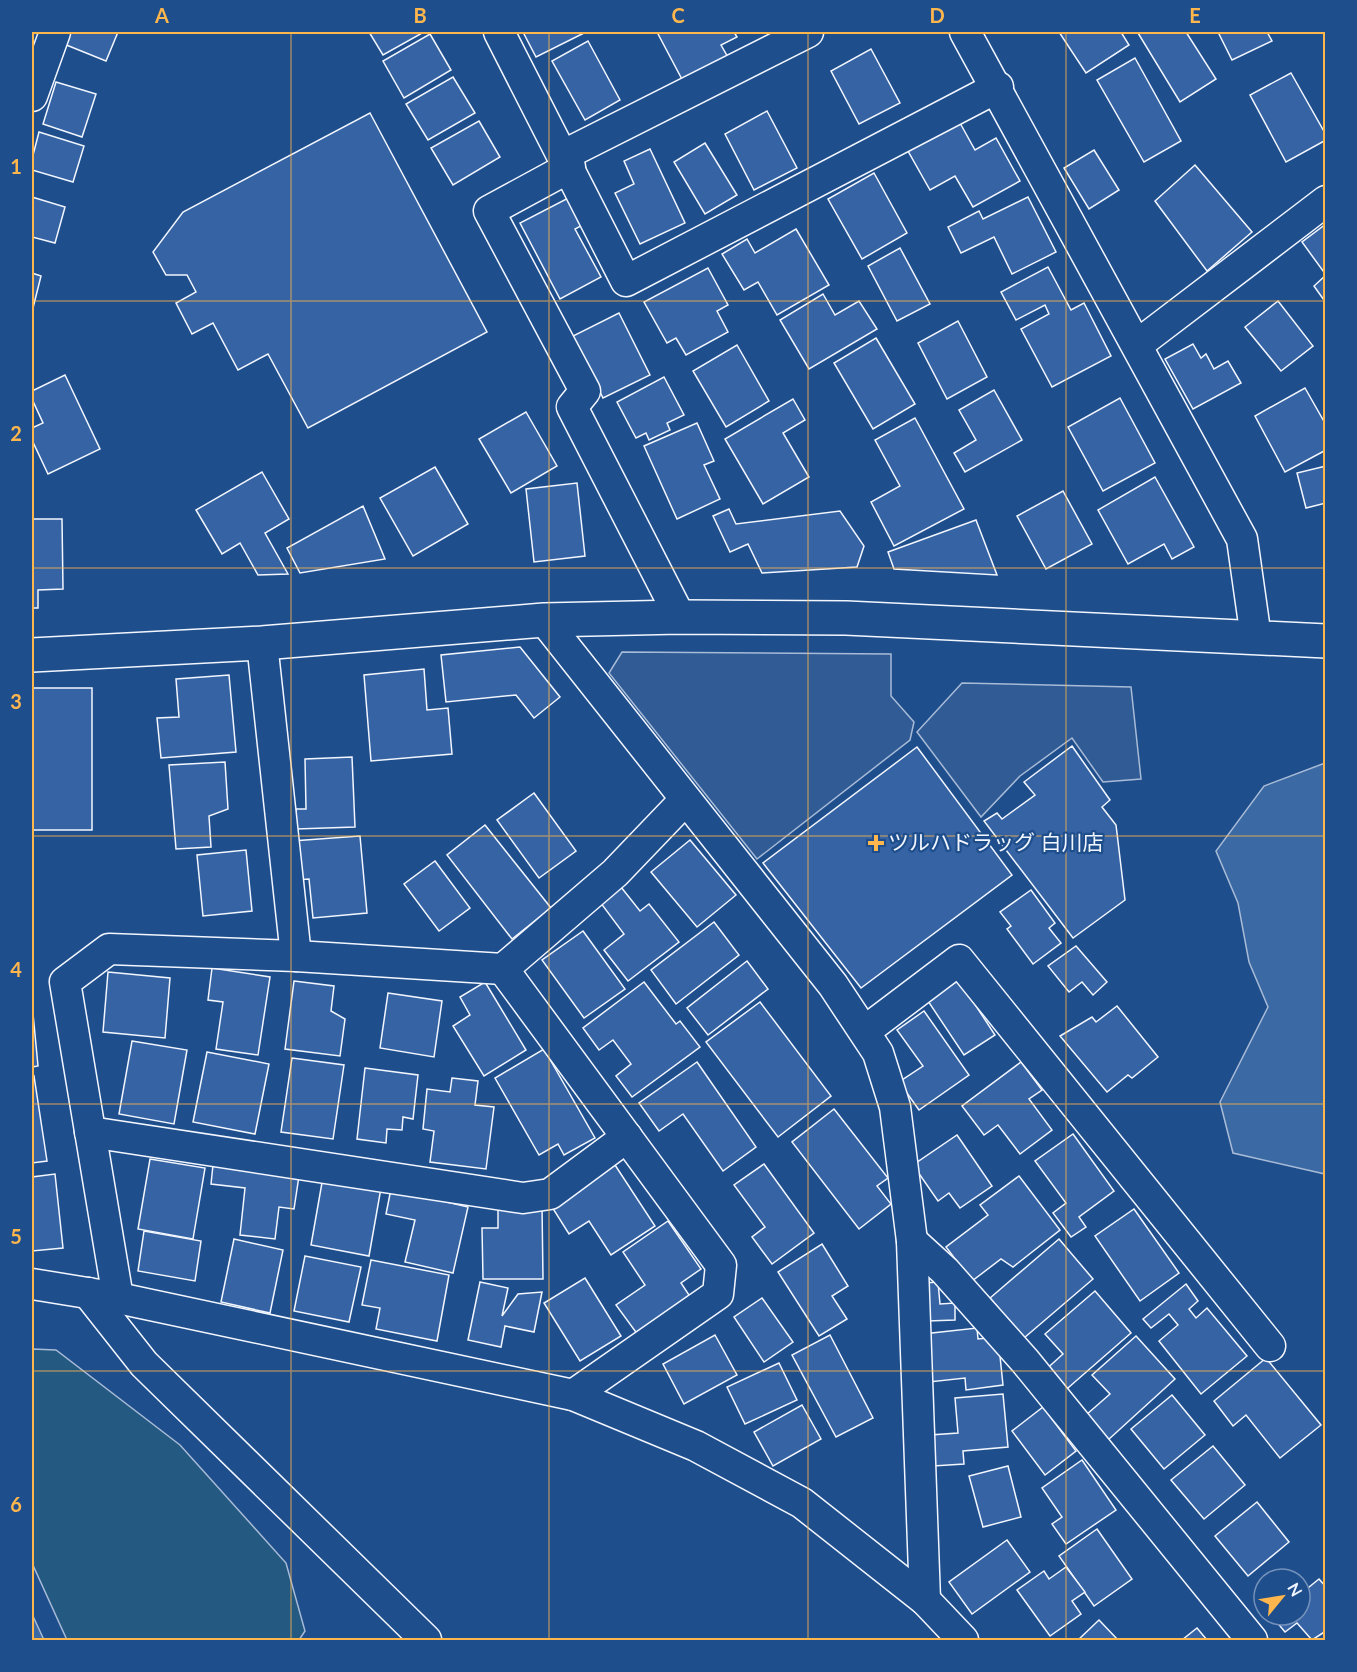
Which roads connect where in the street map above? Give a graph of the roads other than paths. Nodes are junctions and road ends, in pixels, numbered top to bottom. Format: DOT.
graph roads {
  1 [pos="55,32"];
  2 [pos="499,32"];
  3 [pos="808,32"];
  4 [pos="971,34"];
  5 [pos="998,87"];
  6 [pos="32,96"];
  7 [pos="567,161"];
  8 [pos="1326,201"];
  9 [pos="1137,345"];
  10 [pos="680,617"];
  11 [pos="544,620"];
  12 [pos="1257,638"];
  13 [pos="1326,641"];
  14 [pos="262,643"];
  15 [pos="32,655"];
  16 [pos="685,800"];
  17 [pos="296,956"];
  18 [pos="503,969"];
  19 [pos="865,1031"];
  20 [pos="90,1132"];
  21 [pos="627,1137"];
  22 [pos="912,1241"];
  23 [pos="32,1284"];
  24 [pos="88,1293"];
  25 [pos="118,1298"];
  26 [pos="1270,1346"];
  27 [pos="573,1395"];
  28 [pos="925,1600"];
  29 [pos="426,1641"];
  30 [pos="963,1641"];
  31 [pos="1252,1641"];
  1 -- 6 [label="street"];
  2 -- 7 [label="street"];
  3 -- 7 [label="street"];
  4 -- 5 [label="street"];
  5 -- 7 [label="street"];
  5 -- 9 [label="street"];
  7 -- 10 [label="street"];
  8 -- 9 [label="street"];
  9 -- 12 [label="street"];
  10 -- 11 [label="street"];
  10 -- 12 [label="street"];
  11 -- 14 [label="street"];
  11 -- 16 [label="street"];
  12 -- 13 [label="street"];
  14 -- 15 [label="street"];
  14 -- 17 [label="street"];
  16 -- 18 [label="street"];
  16 -- 19 [label="street"];
  17 -- 18 [label="street"];
  17 -- 20 [label="street"];
  18 -- 21 [label="street"];
  19 -- 22 [label="street"];
  19 -- 26 [label="street"];
  20 -- 21 [label="street"];
  20 -- 25 [label="street"];
  21 -- 27 [label="street"];
  22 -- 28 [label="street"];
  22 -- 31 [label="street"];
  23 -- 24 [label="street"];
  24 -- 25 [label="street"];
  24 -- 29 [label="street"];
  25 -- 27 [label="street"];
  27 -- 28 [label="street"];
  28 -- 30 [label="street"];
}
